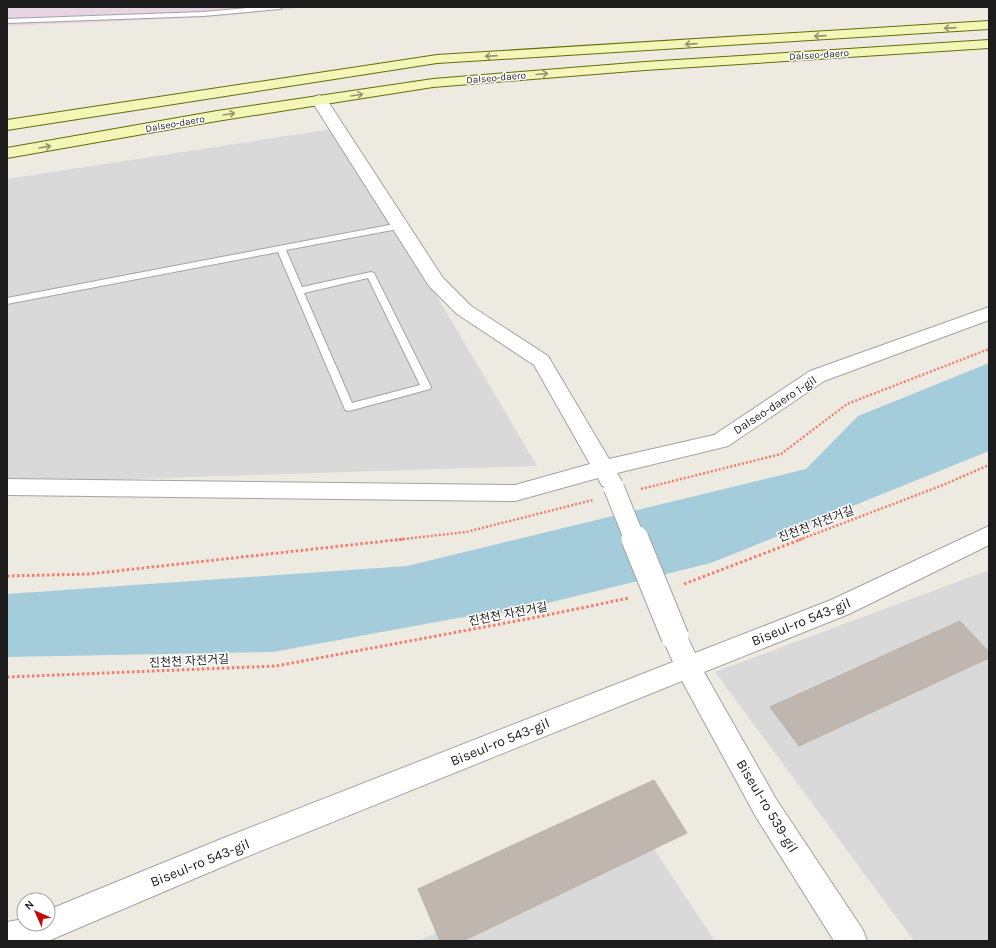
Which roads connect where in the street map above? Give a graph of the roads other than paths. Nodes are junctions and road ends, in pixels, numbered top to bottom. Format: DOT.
graph roads {
  1 [pos="280,7"];
  2 [pos="7,21"];
  3 [pos="989,25"];
  4 [pos="989,44"];
  5 [pos="320,100"];
  6 [pos="7,126"];
  7 [pos="7,153"];
  8 [pos="400,226"];
  9 [pos="281,249"];
  10 [pos="299,291"];
  11 [pos="7,301"];
  12 [pos="989,313"];
  13 [pos="609,478"];
  14 [pos="7,487"];
  15 [pos="989,534"];
  16 [pos="688,667"];
  17 [pos="7,937"];
  18 [pos="852,941"];
  1 -- 2 [label="lane"];
  3 -- 6 [label="main road, Dalseo-daero, one-way"];
  5 -- 4 [label="main road, Dalseo-daero, one-way"];
  7 -- 5 [label="main road, Dalseo-daero, one-way"];
  5 -- 8 [label="street, Biseul-ro 539-gil"];
  8 -- 9 [label="lane"];
  8 -- 13 [label="street, Biseul-ro 539-gil"];
  9 -- 10 [label="lane"];
  9 -- 11 [label="lane"];
  10 -- 10 [label="lane"];
  12 -- 13 [label="street, Dalseo-daero 1-gil"];
  13 -- 14 [label="street, Dalseo-daero 1-gil"];
  13 -- 16 [label="street, Biseul-ro 539-gil, bridge"];
  15 -- 16 [label="street, Biseul-ro 543-gil"];
  16 -- 17 [label="street, Biseul-ro 543-gil"];
  16 -- 18 [label="street, Biseul-ro 539-gil"];
}
